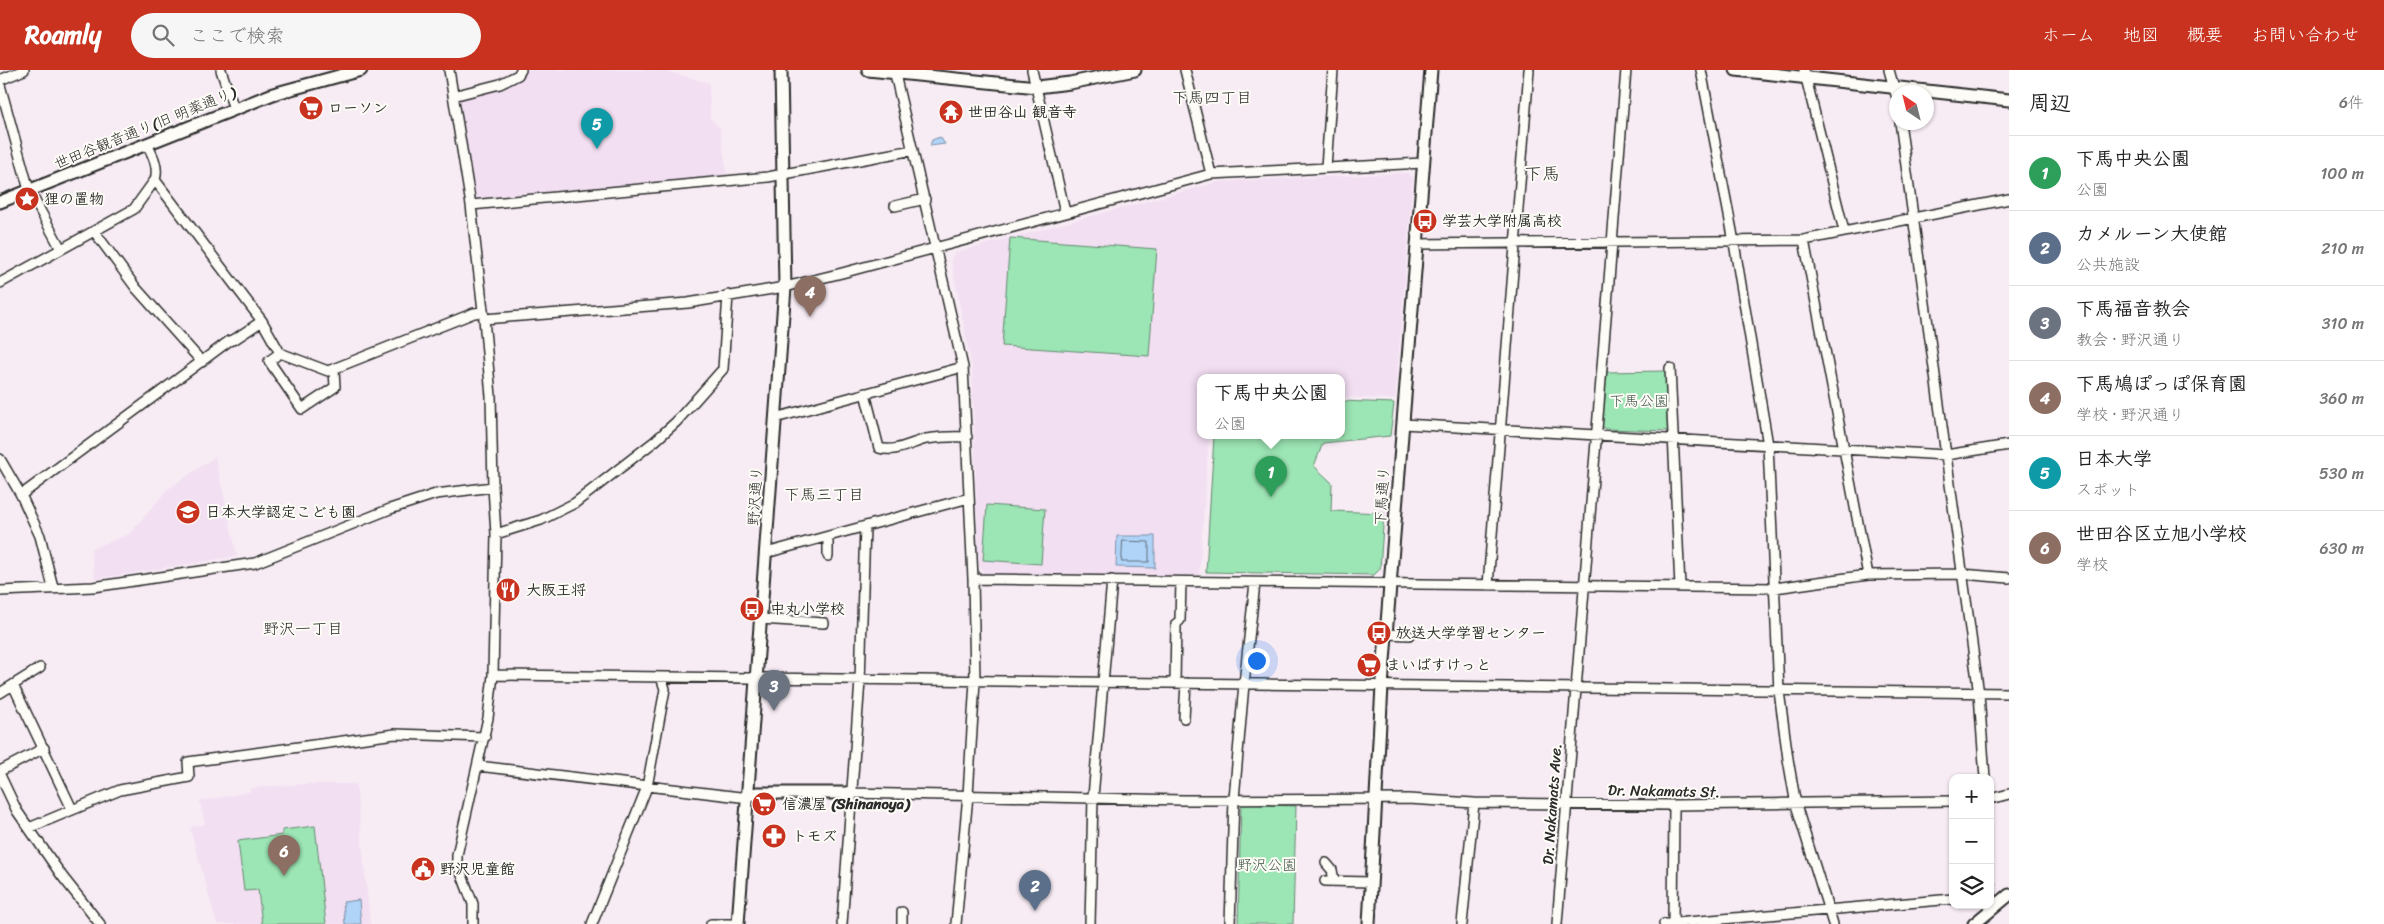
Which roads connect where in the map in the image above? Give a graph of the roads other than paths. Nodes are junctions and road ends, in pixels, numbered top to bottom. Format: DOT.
graph roads {
  1 [pos="24,70"];
  2 [pos="221,70"];
  3 [pos="361,70"];
  4 [pos="449,70"];
  5 [pos="520,70"];
  6 [pos="781,70"];
  7 [pos="868,70"];
  8 [pos="1032,70"];
  9 [pos="1135,70"];
  10 [pos="1185,70"];
  11 [pos="1333,70"];
  12 [pos="1431,70"];
  13 [pos="1529,70"];
  14 [pos="1626,70"];
  15 [pos="1701,70"];
  16 [pos="1736,70"];
  17 [pos="1889,70"];
  18 [pos="894,72"];
  19 [pos="1804,74"];
  20 [pos="0,80"];
  21 [pos="0,85"];
  22 [pos="1893,85"];
  23 [pos="1037,87"];
  24 [pos="1889,90"];
  25 [pos="1934,94"];
  26 [pos="454,96"];
  27 [pos="2009,100"];
  28 [pos="234,109"];
  29 [pos="1901,130"];
  30 [pos="147,144"];
  31 [pos="913,150"];
  32 [pos="1423,163"];
  33 [pos="1326,167"];
  34 [pos="1211,174"];
  35 [pos="783,175"];
  36 [pos="155,180"];
  37 [pos="29,190"];
  38 [pos="924,199"];
  39 [pos="2009,199"];
  40 [pos="0,202"];
  41 [pos="471,205"];
  42 [pos="895,206"];
  43 [pos="1064,212"];
  44 [pos="1913,218"];
  45 [pos="94,231"];
  46 [pos="1844,231"];
  47 [pos="1804,240"];
  48 [pos="1733,241"];
  49 [pos="1611,242"];
  50 [pos="1515,243"];
  51 [pos="1417,244"];
  52 [pos="936,248"];
  53 [pos="61,249"];
  54 [pos="0,283"];
  55 [pos="785,286"];
  56 [pos="728,295"];
  57 [pos="483,315"];
  58 [pos="262,321"];
  59 [pos="280,353"];
  60 [pos="202,362"];
  61 [pos="963,367"];
  62 [pos="1670,368"];
  63 [pos="334,370"];
  64 [pos="865,393"];
  65 [pos="776,418"];
  66 [pos="1403,424"];
  67 [pos="1499,430"];
  68 [pos="1596,435"];
  69 [pos="966,437"];
  70 [pos="1674,439"];
  71 [pos="1768,444"];
  72 [pos="2009,446"];
  73 [pos="1844,449"];
  74 [pos="1946,455"];
  75 [pos="0,459"];
  76 [pos="492,487"];
  77 [pos="22,495"];
  78 [pos="969,498"];
  79 [pos="865,527"];
  80 [pos="496,534"];
  81 [pos="828,537"];
  82 [pos="766,553"];
  83 [pos="828,556"];
  84 [pos="1962,574"];
  85 [pos="1868,575"];
  86 [pos="2009,578"];
  87 [pos="973,579"];
  88 [pos="1112,580"];
  89 [pos="1181,582"];
  90 [pos="1255,583"];
  91 [pos="1390,584"];
  92 [pos="1488,585"];
  93 [pos="1583,586"];
  94 [pos="1680,587"];
  95 [pos="53,588"];
  96 [pos="1775,588"];
  97 [pos="0,591"];
  98 [pos="760,620"];
  99 [pos="824,623"];
  100 [pos="1386,634"];
  101 [pos="1410,634"];
  102 [pos="40,668"];
  103 [pos="493,675"];
  104 [pos="661,677"];
  105 [pos="756,678"];
  106 [pos="860,680"];
  107 [pos="975,681"];
  108 [pos="1103,682"];
  109 [pos="1174,683"];
  110 [pos="1186,683"];
  111 [pos="1244,684"];
  112 [pos="14,685"];
  113 [pos="1382,686"];
  114 [pos="1575,687"];
  115 [pos="1779,691"];
  116 [pos="2009,692"];
  117 [pos="0,693"];
  118 [pos="1979,694"];
  119 [pos="1184,718"];
  120 [pos="485,737"];
  121 [pos="44,748"];
  122 [pos="478,766"];
  123 [pos="0,771"];
  124 [pos="1985,774"];
  125 [pos="0,775"];
  126 [pos="647,787"];
  127 [pos="851,794"];
  128 [pos="2009,794"];
  129 [pos="968,795"];
  130 [pos="747,796"];
  131 [pos="1093,797"];
  132 [pos="1994,798"];
  133 [pos="1234,799"];
  134 [pos="1375,800"];
  135 [pos="1949,801"];
  136 [pos="1474,803"];
  137 [pos="1566,803"];
  138 [pos="1796,805"];
  139 [pos="1674,806"];
  140 [pos="72,809"];
  141 [pos="29,828"];
  142 [pos="1326,863"];
  143 [pos="1372,882"];
  144 [pos="2009,895"];
  145 [pos="1949,899"];
  146 [pos="1994,900"];
  147 [pos="1828,909"];
  148 [pos="1986,909"];
  149 [pos="902,912"];
  150 [pos="100,924"];
  151 [pos="473,924"];
  152 [pos="592,924"];
  153 [pos="711,924"];
  154 [pos="731,924"];
  155 [pos="738,924"];
  156 [pos="842,924"];
  157 [pos="902,924"];
  158 [pos="956,924"];
  159 [pos="1090,924"];
  160 [pos="1230,924"];
  161 [pos="1369,924"];
  162 [pos="1462,924"];
  163 [pos="1557,924"];
  164 [pos="1670,924"];
  165 [pos="1833,924"];
  166 [pos="1974,924"];
  1 -- 20 [label="street"];
  2 -- 28 [label="street"];
  3 -- 28 [label="street, 世田谷観音通り(旧 明薬通り)"];
  4 -- 26 [label="street"];
  5 -- 26 [label="street"];
  6 -- 35 [label="street, 野沢通り"];
  7 -- 18 [label="street"];
  8 -- 23 [label="street"];
  9 -- 23 [label="street"];
  10 -- 34 [label="street"];
  11 -- 33 [label="street"];
  12 -- 32 [label="street, 下馬通り"];
  13 -- 50 [label="street"];
  14 -- 49 [label="street, Dr. Nakamats Ave."];
  15 -- 48 [label="street"];
  16 -- 19 [label="street"];
  17 -- 22 [label="street"];
  18 -- 23 [label="street"];
  18 -- 31 [label="street"];
  19 -- 24 [label="street"];
  19 -- 46 [label="street"];
  21 -- 37 [label="street"];
  23 -- 43 [label="street"];
  25 -- 27 [label="street"];
  26 -- 41 [label="street"];
  28 -- 30 [label="street, 世田谷観音通り(旧 明薬通り)"];
  29 -- 44 [label="street"];
  30 -- 36 [label="street"];
  30 -- 37 [label="street, 世田谷観音通り(旧 明薬通り)"];
  31 -- 35 [label="street"];
  31 -- 38 [label="street"];
  32 -- 33 [label="street"];
  32 -- 51 [label="street, 下馬通り"];
  33 -- 34 [label="street"];
  34 -- 43 [label="street"];
  35 -- 41 [label="street"];
  35 -- 55 [label="street, 野沢通り"];
  36 -- 45 [label="street"];
  36 -- 58 [label="street"];
  37 -- 40 [label="street, 世田谷観音通り(旧 明薬通り)"];
  37 -- 53 [label="street"];
  38 -- 42 [label="street"];
  38 -- 52 [label="street"];
  39 -- 44 [label="street"];
  41 -- 57 [label="street"];
  43 -- 52 [label="street"];
  44 -- 46 [label="street"];
  44 -- 74 [label="street"];
  45 -- 53 [label="street"];
  45 -- 60 [label="street"];
  46 -- 47 [label="street"];
  47 -- 48 [label="street"];
  47 -- 73 [label="street"];
  48 -- 49 [label="street"];
  48 -- 71 [label="street"];
  49 -- 50 [label="street"];
  49 -- 68 [label="street, Dr. Nakamats Ave."];
  50 -- 51 [label="street"];
  50 -- 67 [label="street"];
  51 -- 66 [label="street, 下馬通り"];
  52 -- 55 [label="street"];
  52 -- 61 [label="street"];
  53 -- 54 [label="street"];
  55 -- 56 [label="street"];
  55 -- 65 [label="street, 野沢通り"];
  56 -- 57 [label="street"];
  56 -- 80 [label="street"];
  57 -- 63 [label="street"];
  57 -- 76 [label="street"];
  58 -- 59 [label="street"];
  58 -- 60 [label="street"];
  59 -- 63 [label="street"];
  59 -- 63 [label="street"];
  60 -- 77 [label="street"];
  61 -- 64 [label="street"];
  61 -- 69 [label="street"];
  62 -- 70 [label="street"];
  64 -- 65 [label="street"];
  64 -- 69 [label="street"];
  65 -- 82 [label="street, 野沢通り"];
  66 -- 67 [label="street"];
  66 -- 91 [label="street, 下馬通り"];
  67 -- 68 [label="street"];
  67 -- 92 [label="street"];
  68 -- 70 [label="street"];
  68 -- 93 [label="street, Dr. Nakamats Ave."];
  69 -- 78 [label="street"];
  70 -- 71 [label="street"];
  70 -- 94 [label="street"];
  71 -- 73 [label="street"];
  71 -- 96 [label="street"];
  72 -- 74 [label="street"];
  73 -- 74 [label="street"];
  73 -- 85 [label="street"];
  74 -- 84 [label="street"];
  75 -- 77 [label="street"];
  76 -- 80 [label="street"];
  76 -- 95 [label="street"];
  77 -- 95 [label="street"];
  78 -- 79 [label="street"];
  78 -- 87 [label="street"];
  79 -- 81 [label="street"];
  79 -- 106 [label="street"];
  80 -- 103 [label="street"];
  81 -- 82 [label="street"];
  81 -- 83 [label="street"];
  82 -- 98 [label="street, 野沢通り"];
  84 -- 85 [label="street"];
  84 -- 86 [label="street"];
  84 -- 118 [label="street"];
  85 -- 96 [label="street"];
  87 -- 88 [label="street"];
  87 -- 107 [label="street"];
  88 -- 89 [label="street"];
  88 -- 108 [label="street"];
  89 -- 90 [label="street"];
  89 -- 109 [label="street"];
  90 -- 91 [label="street"];
  90 -- 111 [label="street"];
  91 -- 92 [label="street"];
  91 -- 100 [label="street, 下馬通り"];
  92 -- 93 [label="street"];
  93 -- 94 [label="street"];
  93 -- 114 [label="street, Dr. Nakamats Ave."];
  94 -- 96 [label="street"];
  95 -- 97 [label="street"];
  96 -- 115 [label="street"];
  98 -- 99 [label="street"];
  98 -- 105 [label="street, 野沢通り"];
  100 -- 101 [label="street"];
  100 -- 113 [label="street, 下馬通り"];
  102 -- 112 [label="street"];
  103 -- 104 [label="street"];
  103 -- 120 [label="street"];
  104 -- 105 [label="street"];
  104 -- 126 [label="street"];
  105 -- 106 [label="street"];
  105 -- 130 [label="street, 野沢通り"];
  106 -- 107 [label="street"];
  106 -- 127 [label="street"];
  107 -- 108 [label="street"];
  107 -- 129 [label="street"];
  108 -- 109 [label="street"];
  108 -- 131 [label="street"];
  109 -- 110 [label="street"];
  110 -- 111 [label="street"];
  110 -- 119 [label="street"];
  111 -- 113 [label="street"];
  111 -- 133 [label="street"];
  112 -- 117 [label="street"];
  112 -- 121 [label="street"];
  113 -- 114 [label="street"];
  113 -- 134 [label="street, 下馬通り"];
  114 -- 115 [label="street"];
  114 -- 137 [label="street, Dr. Nakamats Ave."];
  115 -- 118 [label="street"];
  115 -- 138 [label="street"];
  116 -- 118 [label="street"];
  118 -- 124 [label="street"];
  120 -- 122 [label="street"];
  120 -- 140 [label="street"];
  121 -- 123 [label="street"];
  121 -- 140 [label="street"];
  122 -- 126 [label="street"];
  122 -- 151 [label="street"];
  125 -- 141 [label="street"];
  126 -- 130 [label="street"];
  126 -- 152 [label="street"];
  127 -- 129 [label="street, Dr. Nakamats St."];
  127 -- 130 [label="street"];
  127 -- 156 [label="street"];
  128 -- 132 [label="street"];
  129 -- 131 [label="street, Dr. Nakamats St."];
  129 -- 158 [label="street"];
  130 -- 155 [label="street, 野沢通り"];
  131 -- 133 [label="street, Dr. Nakamats St."];
  131 -- 159 [label="street"];
  133 -- 134 [label="street, Dr. Nakamats St."];
  133 -- 160 [label="street"];
  134 -- 136 [label="street, Dr. Nakamats St."];
  134 -- 143 [label="street, 下馬通り"];
  135 -- 138 [label="street, Dr. Nakamats St."];
  136 -- 137 [label="street, Dr. Nakamats St."];
  136 -- 162 [label="street"];
  137 -- 139 [label="street, Dr. Nakamats St."];
  137 -- 163 [label="street, Dr. Nakamats Ave."];
  138 -- 139 [label="street, Dr. Nakamats St."];
  138 -- 147 [label="street"];
  139 -- 164 [label="street"];
  140 -- 141 [label="street"];
  141 -- 150 [label="street"];
  142 -- 143 [label="street"];
  143 -- 161 [label="street, 下馬通り"];
  144 -- 146 [label="street"];
  145 -- 147 [label="street"];
  147 -- 164 [label="street"];
  147 -- 165 [label="street"];
  148 -- 166 [label="street"];
  149 -- 157 [label="street"];
  153 -- 154 [label="street"];
}
